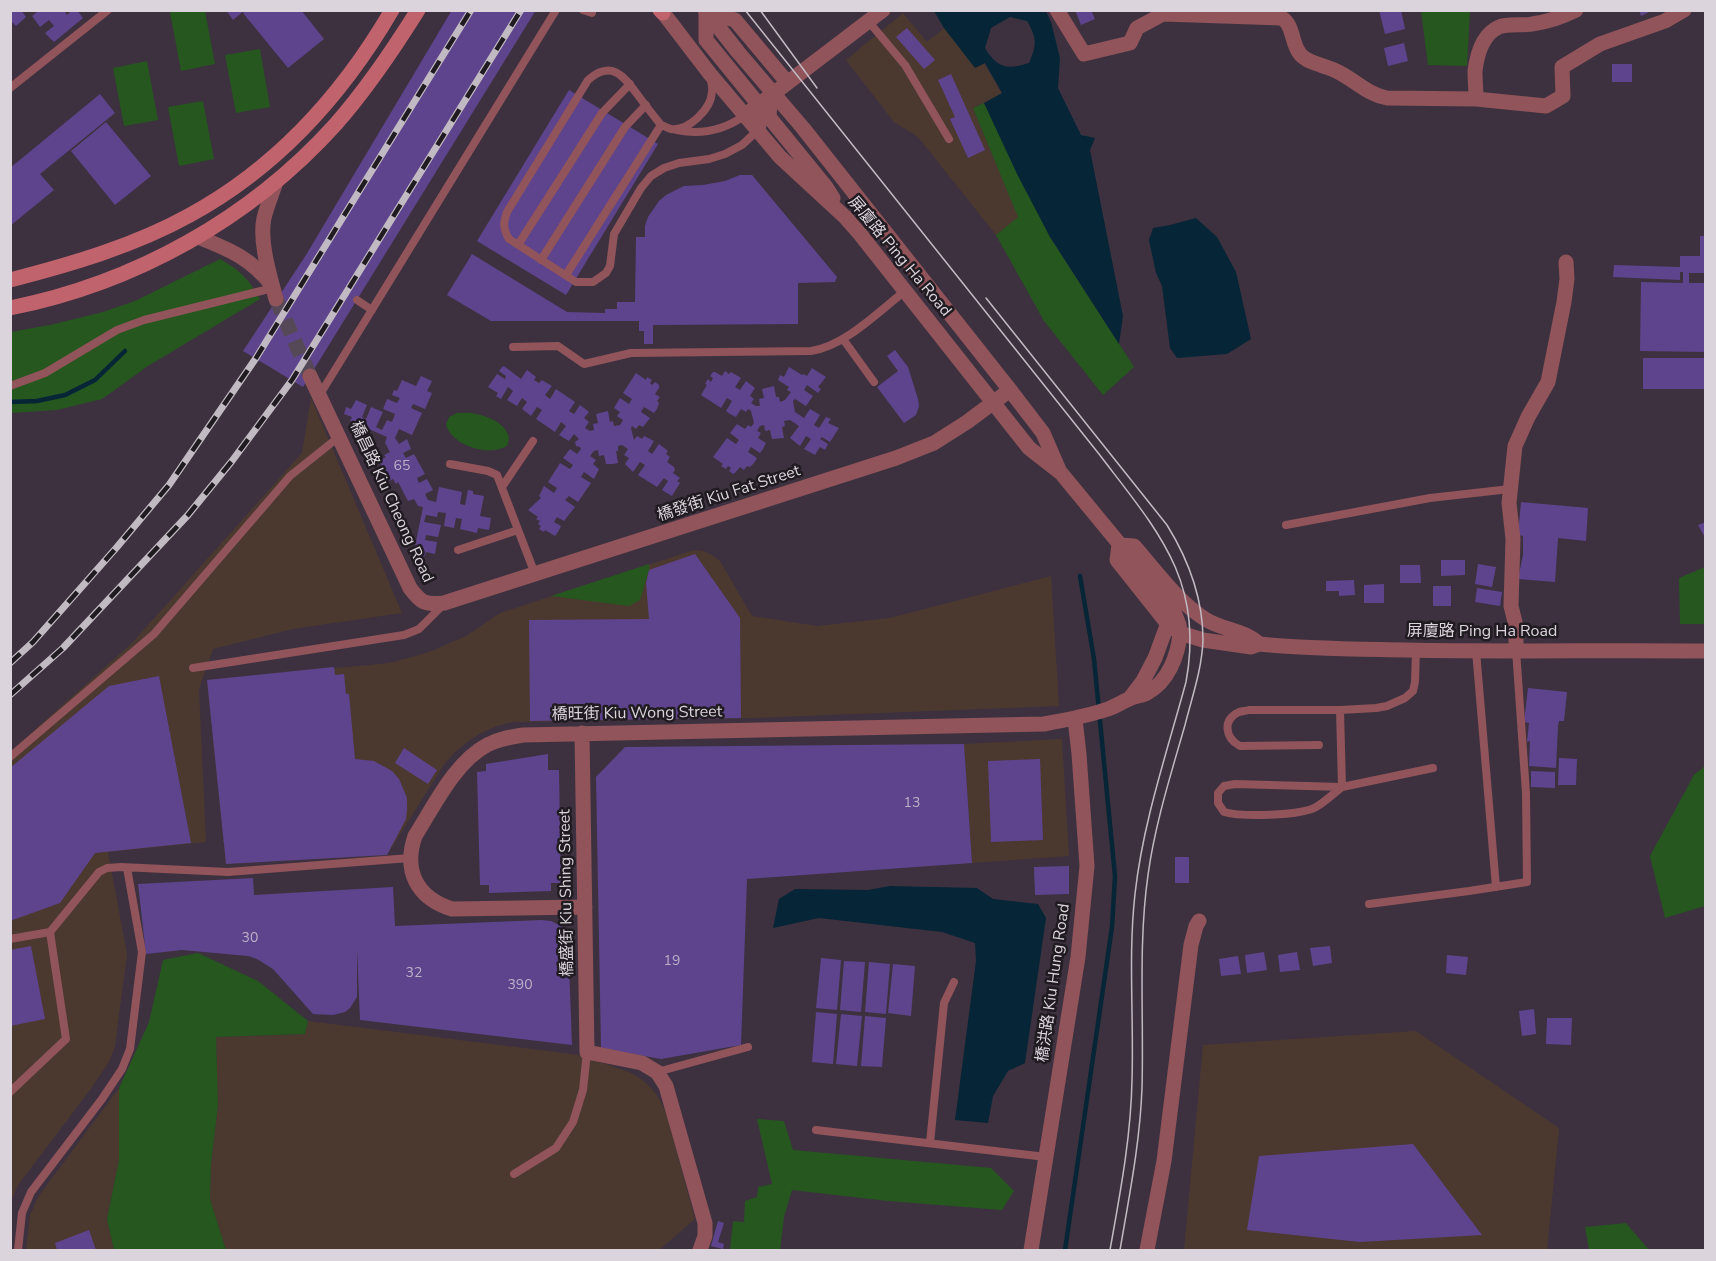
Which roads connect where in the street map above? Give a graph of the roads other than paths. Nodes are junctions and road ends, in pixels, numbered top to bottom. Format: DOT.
graph roads {
  1 [pos="108,10"];
  2 [pos="418,10"];
  3 [pos="556,10"];
  4 [pos="583,10"];
  5 [pos="883,10"];
  6 [pos="1057,10"];
  7 [pos="1576,10"];
  8 [pos="1684,10"];
  9 [pos="661,11"];
  10 [pos="706,11"];
  11 [pos="392,12"];
  12 [pos="592,13"];
  13 [pos="1286,15"];
  14 [pos="869,22"];
  15 [pos="710,74"];
  16 [pos="787,82"];
  17 [pos="630,84"];
  18 [pos="10,88"];
  19 [pos="776,95"];
  20 [pos="1476,99"];
  21 [pos="646,105"];
  22 [pos="764,111"];
  23 [pos="744,116"];
  24 [pos="662,125"];
  25 [pos="671,129"];
  26 [pos="757,131"];
  27 [pos="949,139"];
  28 [pos="276,182"];
  29 [pos="845,217"];
  30 [pos="198,237"];
  31 [pos="518,245"];
  32 [pos="541,260"];
  33 [pos="1566,262"];
  34 [pos="566,275"];
  35 [pos="10,280"];
  36 [pos="274,290"];
  37 [pos="905,291"];
  38 [pos="357,300"];
  39 [pos="10,308"];
  40 [pos="372,310"];
  41 [pos="843,339"];
  42 [pos="513,347"];
  43 [pos="310,376"];
  44 [pos="874,382"];
  45 [pos="10,387"];
  46 [pos="1010,390"];
  47 [pos="319,396"];
  48 [pos="993,403"];
  49 [pos="340,436"];
  50 [pos="533,441"];
  51 [pos="450,464"];
  52 [pos="1061,473"];
  53 [pos="502,487"];
  54 [pos="1510,489"];
  55 [pos="1286,525"];
  56 [pos="518,530"];
  57 [pos="1119,545"];
  58 [pos="458,550"];
  59 [pos="535,574"];
  60 [pos="444,603"];
  61 [pos="1174,610"];
  62 [pos="1180,633"];
  63 [pos="1259,644"];
  64 [pos="1416,650"];
  65 [pos="1515,650"];
  66 [pos="1476,651"];
  67 [pos="1706,651"];
  68 [pos="193,668"];
  69 [pos="1130,698"];
  70 [pos="1340,710"];
  71 [pos="1079,718"];
  72 [pos="582,733"];
  73 [pos="1319,745"];
  74 [pos="10,757"];
  75 [pos="1434,768"];
  76 [pos="1342,787"];
  77 [pos="410,858"];
  78 [pos="127,868"];
  79 [pos="1496,887"];
  80 [pos="1369,903"];
  81 [pos="585,907"];
  82 [pos="1199,921"];
  83 [pos="50,932"];
  84 [pos="10,939"];
  85 [pos="954,982"];
  86 [pos="748,1047"];
  87 [pos="587,1052"];
  88 [pos="657,1072"];
  89 [pos="10,1092"];
  90 [pos="816,1130"];
  91 [pos="930,1143"];
  92 [pos="1046,1157"];
  93 [pos="514,1174"];
  94 [pos="18,1251"];
  95 [pos="700,1251"];
  96 [pos="1031,1251"];
  97 [pos="1147,1251"];
  1 -- 18 [label="lane"];
  2 -- 28 [label="main road"];
  3 -- 40 [label="lane"];
  4 -- 12 [label="lane"];
  5 -- 14 [label="street"];
  6 -- 13 [label="street"];
  7 -- 20 [label="street"];
  8 -- 20 [label="street"];
  9 -- 15 [label="street, 屏廈路 Ping Ha Road"];
  10 -- 16 [label="street"];
  10 -- 19 [label="street, 屏廈路 Ping Ha Road"];
  10 -- 22 [label="street"];
  11 -- 35 [label="main road"];
  13 -- 20 [label="street"];
  14 -- 16 [label="street"];
  14 -- 27 [label="lane"];
  15 -- 23 [label="street, 屏廈路 Ping Ha Road"];
  15 -- 25 [label="lane"];
  16 -- 19 [label="street"];
  17 -- 21 [label="lane"];
  17 -- 31 [label="lane"];
  17 -- 31 [label="lane"];
  19 -- 22 [label="street"];
  19 -- 46 [label="street, 屏廈路 Ping Ha Road"];
  21 -- 24 [label="lane"];
  21 -- 32 [label="lane"];
  22 -- 23 [label="street"];
  22 -- 26 [label="street"];
  22 -- 29 [label="street"];
  23 -- 25 [label="lane"];
  23 -- 26 [label="street, 屏廈路 Ping Ha Road"];
  24 -- 25 [label="lane"];
  24 -- 34 [label="lane"];
  26 -- 29 [label="street, 屏廈路 Ping Ha Road"];
  26 -- 34 [label="lane"];
  28 -- 30 [label="main road"];
  28 -- 36 [label="street"];
  29 -- 37 [label="street, 屏廈路 Ping Ha Road"];
  30 -- 36 [label="street"];
  30 -- 39 [label="main road"];
  31 -- 32 [label="lane"];
  32 -- 34 [label="lane"];
  33 -- 54 [label="street"];
  36 -- 45 [label="lane"];
  37 -- 41 [label="lane"];
  37 -- 48 [label="street, 屏廈路 Ping Ha Road"];
  38 -- 40 [label="lane"];
  40 -- 47 [label="lane"];
  41 -- 42 [label="lane"];
  41 -- 44 [label="lane"];
  43 -- 47 [label="street, 橋昌路 Kiu Cheong Road"];
  46 -- 48 [label="street, 橋發街 Kiu Fat Street"];
  46 -- 52 [label="street, 屏廈路 Ping Ha Road"];
  47 -- 49 [label="street, 橋昌路 Kiu Cheong Road"];
  48 -- 52 [label="street, 屏廈路 Ping Ha Road"];
  48 -- 59 [label="street, 橋發街 Kiu Fat Street"];
  49 -- 60 [label="street, 橋昌路 Kiu Cheong Road"];
  49 -- 74 [label="lane"];
  50 -- 53 [label="lane"];
  51 -- 53 [label="lane"];
  52 -- 57 [label="street, 屏廈路 Ping Ha Road"];
  53 -- 56 [label="lane"];
  54 -- 55 [label="lane"];
  54 -- 65 [label="street"];
  56 -- 58 [label="lane"];
  56 -- 59 [label="lane"];
  57 -- 61 [label="street, 屏廈路 Ping Ha Road"];
  57 -- 61 [label="street, 屏廈路 Ping Ha Road"];
  59 -- 60 [label="street, 橋發街 Kiu Fat Street"];
  60 -- 68 [label="lane"];
  61 -- 62 [label="street, 屏廈路 Ping Ha Road"];
  61 -- 63 [label="street, 屏廈路 Ping Ha Road"];
  61 -- 69 [label="street, 橋旺街 Kiu Wong Street"];
  62 -- 63 [label="street, 屏廈路 Ping Ha Road"];
  62 -- 69 [label="street, 橋旺街 Kiu Wong Street"];
  63 -- 64 [label="street, 屏廈路 Ping Ha Road"];
  64 -- 66 [label="street, 屏廈路 Ping Ha Road"];
  64 -- 70 [label="lane"];
  65 -- 66 [label="street, 屏廈路 Ping Ha Road"];
  65 -- 67 [label="street, 屏廈路 Ping Ha Road"];
  65 -- 79 [label="lane"];
  66 -- 79 [label="lane"];
  69 -- 71 [label="street, 橋旺街 Kiu Wong Street"];
  70 -- 73 [label="lane"];
  70 -- 76 [label="lane"];
  71 -- 72 [label="street, 橋旺街 Kiu Wong Street"];
  71 -- 92 [label="street, 橋洪路 Kiu Hung Road"];
  72 -- 77 [label="street, 橋旺街 Kiu Wong Street"];
  72 -- 81 [label="street, 橋盛街 Kiu Shing Street"];
  75 -- 76 [label="lane"];
  76 -- 76 [label="lane"];
  77 -- 78 [label="lane"];
  77 -- 81 [label="street"];
  78 -- 83 [label="lane"];
  78 -- 94 [label="lane"];
  79 -- 80 [label="lane"];
  81 -- 87 [label="street, 橋盛街 Kiu Shing Street"];
  82 -- 97 [label="street"];
  83 -- 84 [label="lane"];
  83 -- 89 [label="lane"];
  85 -- 91 [label="lane"];
  86 -- 88 [label="lane"];
  87 -- 88 [label="street"];
  87 -- 93 [label="lane"];
  88 -- 95 [label="street"];
  90 -- 91 [label="lane"];
  91 -- 92 [label="lane"];
  92 -- 96 [label="street, 橋洪路 Kiu Hung Road"];
}
